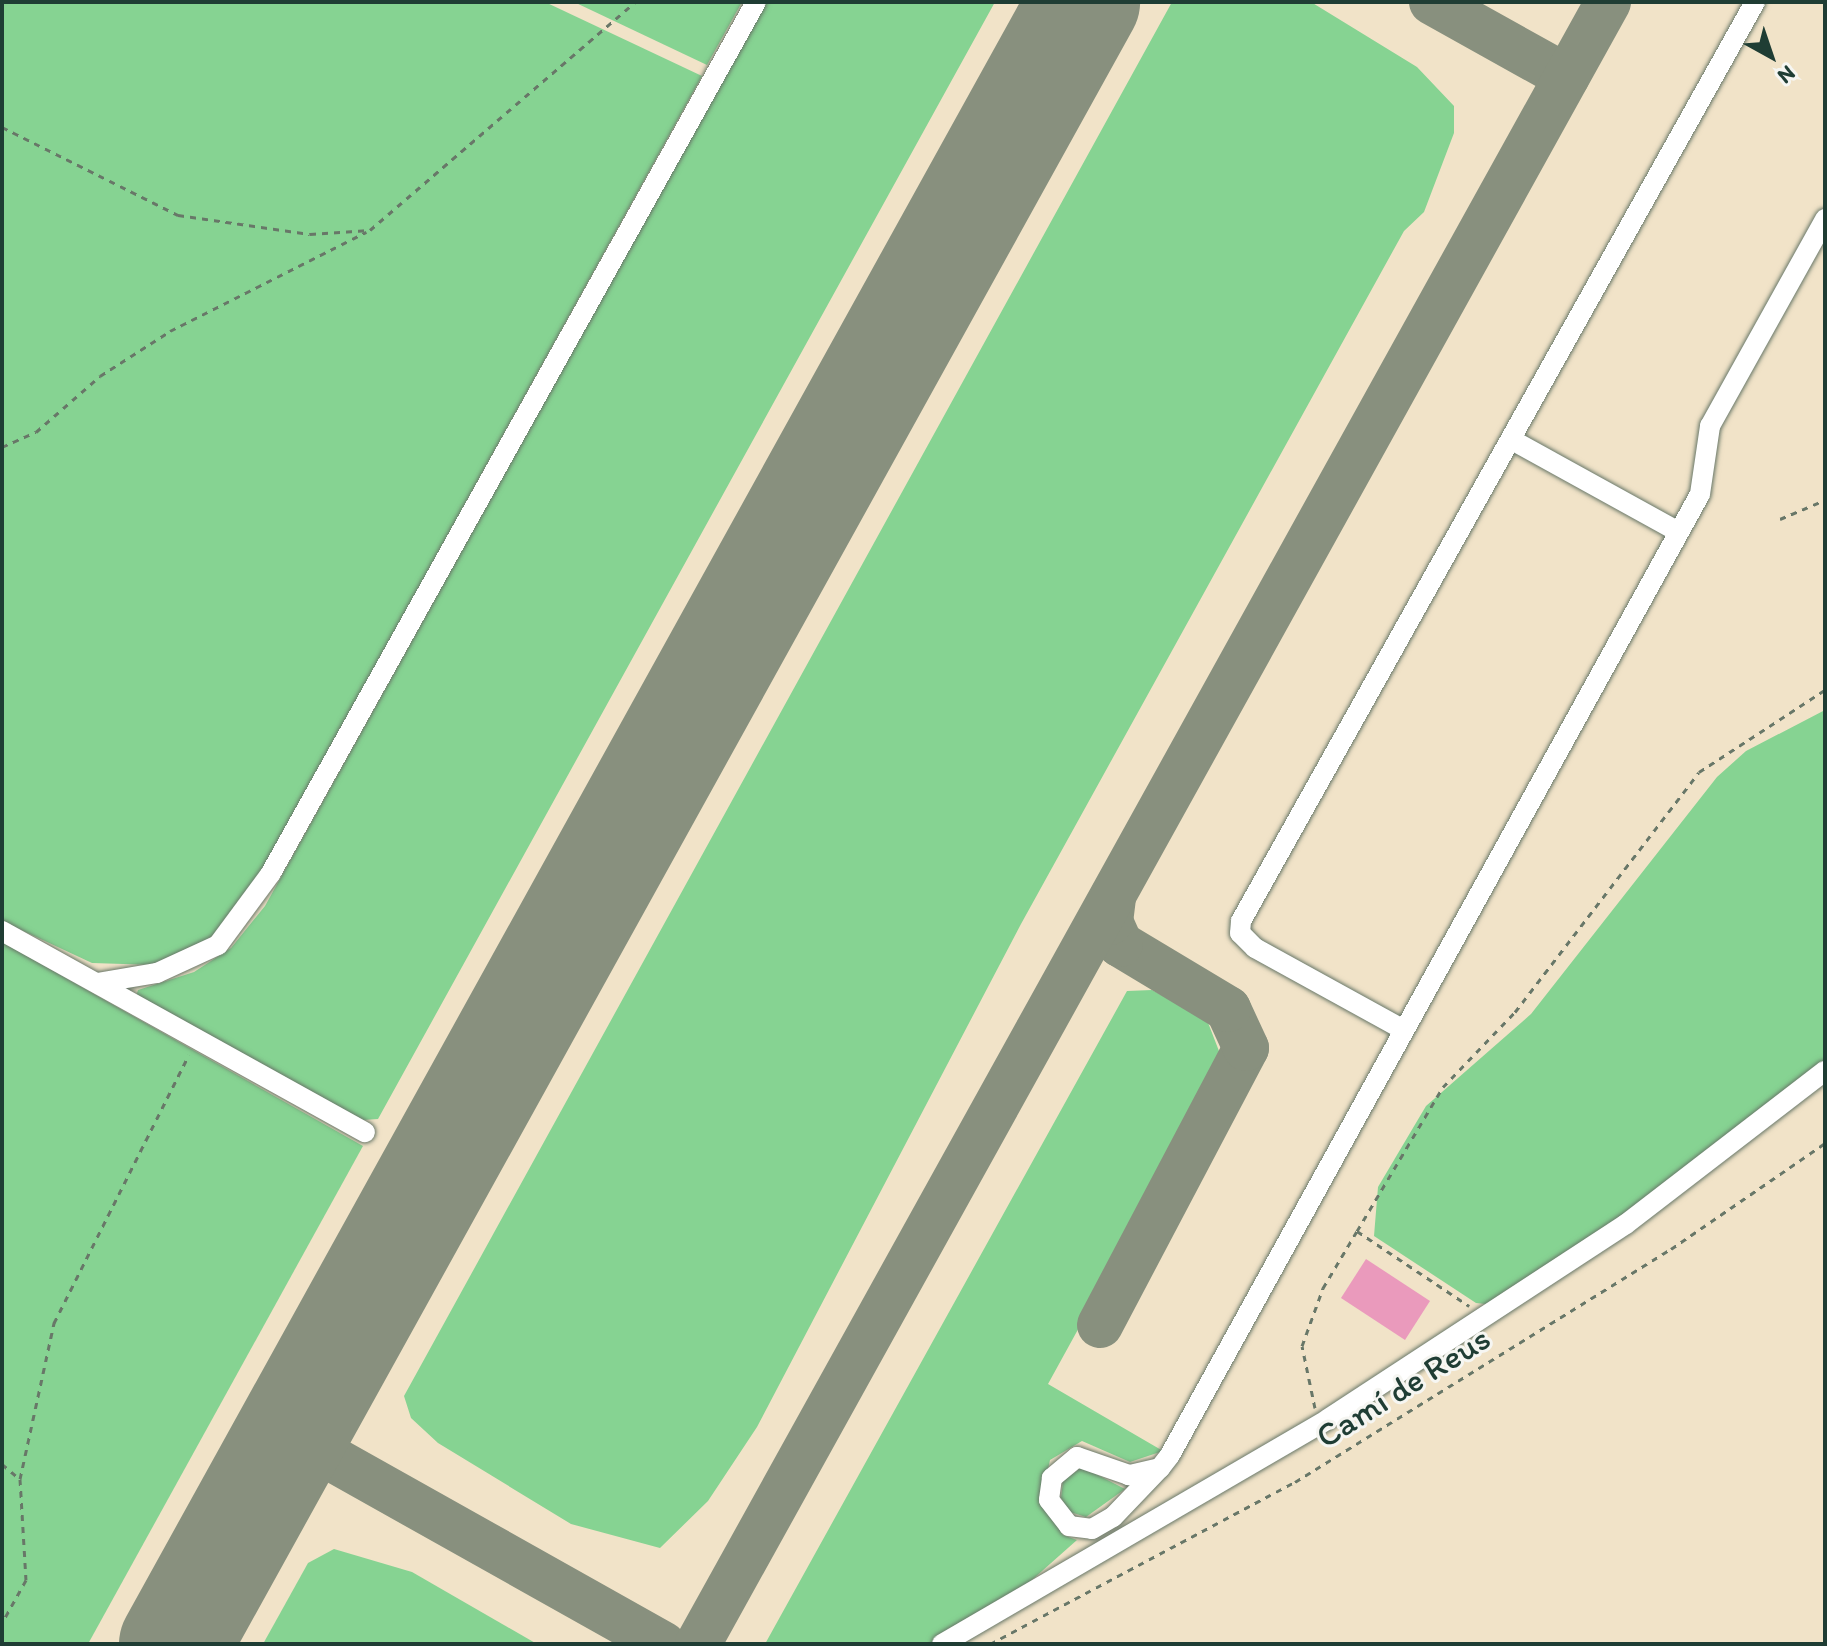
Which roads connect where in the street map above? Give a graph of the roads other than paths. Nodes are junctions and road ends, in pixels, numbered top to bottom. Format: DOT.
graph roads {
  1 [pos="756,2"];
  2 [pos="1755,2"];
  3 [pos="1825,219"];
  4 [pos="1514,441"];
  5 [pos="1679,532"];
  6 [pos="2,931"];
  7 [pos="97,983"];
  8 [pos="1404,1030"];
  9 [pos="1825,1071"];
  10 [pos="365,1132"];
  11 [pos="1160,1468"];
  12 [pos="942,1644"];
  1 -- 7 [label="lane"];
  2 -- 4 [label="lane"];
  3 -- 5 [label="lane"];
  4 -- 5 [label="lane"];
  4 -- 8 [label="lane"];
  5 -- 8 [label="lane"];
  6 -- 7 [label="lane"];
  7 -- 10 [label="lane"];
  8 -- 11 [label="lane"];
  9 -- 12 [label="lane"];
  11 -- 11 [label="lane"];
}
